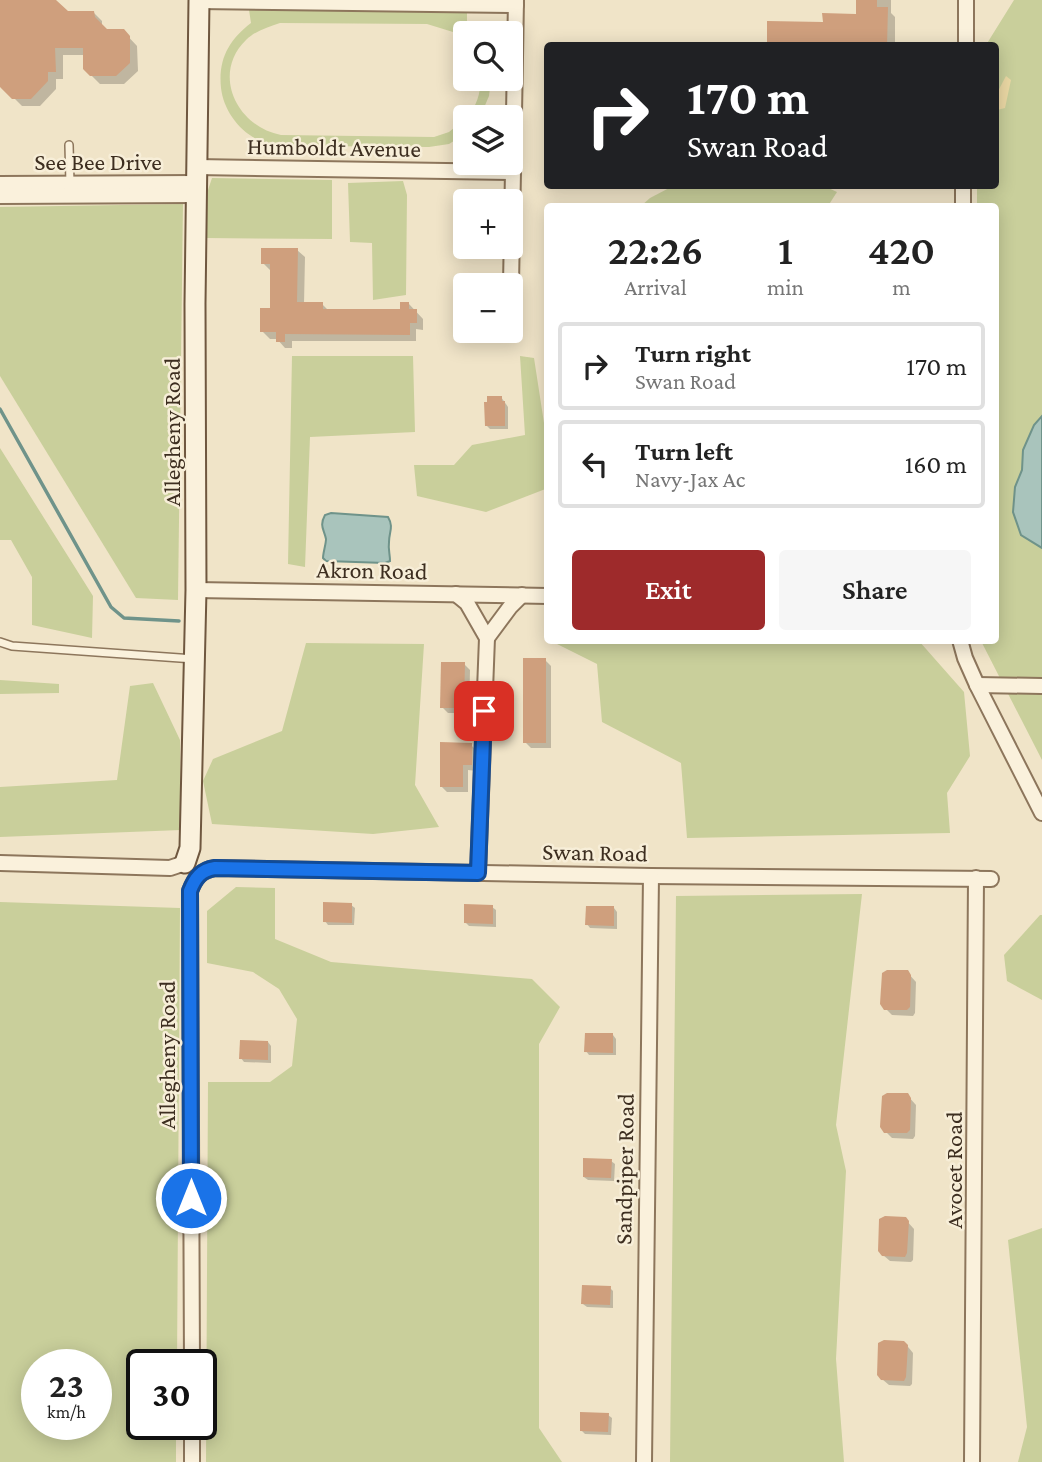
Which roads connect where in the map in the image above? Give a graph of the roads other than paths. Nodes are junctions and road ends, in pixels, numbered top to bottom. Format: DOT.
graph roads {
  1 [pos="199,0"];
  2 [pos="966,0"];
  3 [pos="516,2"];
  4 [pos="966,42"];
  5 [pos="514,105"];
  6 [pos="69,145"];
  7 [pos="453,174"];
  8 [pos="513,175"];
  9 [pos="196,182"];
  10 [pos="0,184"];
  11 [pos="70,190"];
  12 [pos="0,196"];
  13 [pos="511,273"];
  14 [pos="196,590"];
  15 [pos="456,594"];
  16 [pos="522,595"];
  17 [pos="544,596"];
  18 [pos="487,638"];
  19 [pos="0,642"];
  20 [pos="961,644"];
  21 [pos="195,659"];
  22 [pos="977,685"];
  23 [pos="1042,685"];
  24 [pos="1042,813"];
  25 [pos="0,863"];
  26 [pos="192,869"];
  27 [pos="478,873"];
  28 [pos="651,876"];
  29 [pos="976,878"];
  30 [pos="991,879"];
  31 [pos="192,1349"];
  32 [pos="192,1440"];
  33 [pos="192,1462"];
  34 [pos="644,1462"];
  35 [pos="972,1462"];
  1 -- 3 [label="street"];
  1 -- 9 [label="street, Allegheny Road"];
  2 -- 4 [label="street"];
  3 -- 5 [label="street"];
  6 -- 11 [label="lane"];
  7 -- 9 [label="street, Humboldt Avenue"];
  8 -- 13 [label="street"];
  9 -- 11 [label="street, See Bee Drive"];
  9 -- 14 [label="street, Allegheny Road"];
  10 -- 11 [label="street, See Bee Drive"];
  11 -- 12 [label="street, See Bee Drive"];
  14 -- 15 [label="street, Akron Road"];
  14 -- 21 [label="street, Allegheny Road"];
  15 -- 16 [label="street, Akron Road"];
  15 -- 18 [label="street"];
  16 -- 17 [label="street, Akron Road"];
  16 -- 18 [label="street"];
  18 -- 27 [label="street"];
  19 -- 21 [label="lane"];
  20 -- 22 [label="street"];
  21 -- 26 [label="street, Allegheny Road"];
  22 -- 23 [label="street"];
  22 -- 24 [label="street"];
  25 -- 26 [label="street, Swan Road"];
  26 -- 27 [label="street, Swan Road"];
  26 -- 31 [label="street, Allegheny Road"];
  27 -- 28 [label="street, Swan Road"];
  28 -- 29 [label="street, Swan Road"];
  28 -- 34 [label="street, Sandpiper Road"];
  29 -- 30 [label="street, Swan Road"];
  29 -- 35 [label="street, Avocet Road"];
  32 -- 33 [label="street"];
}
